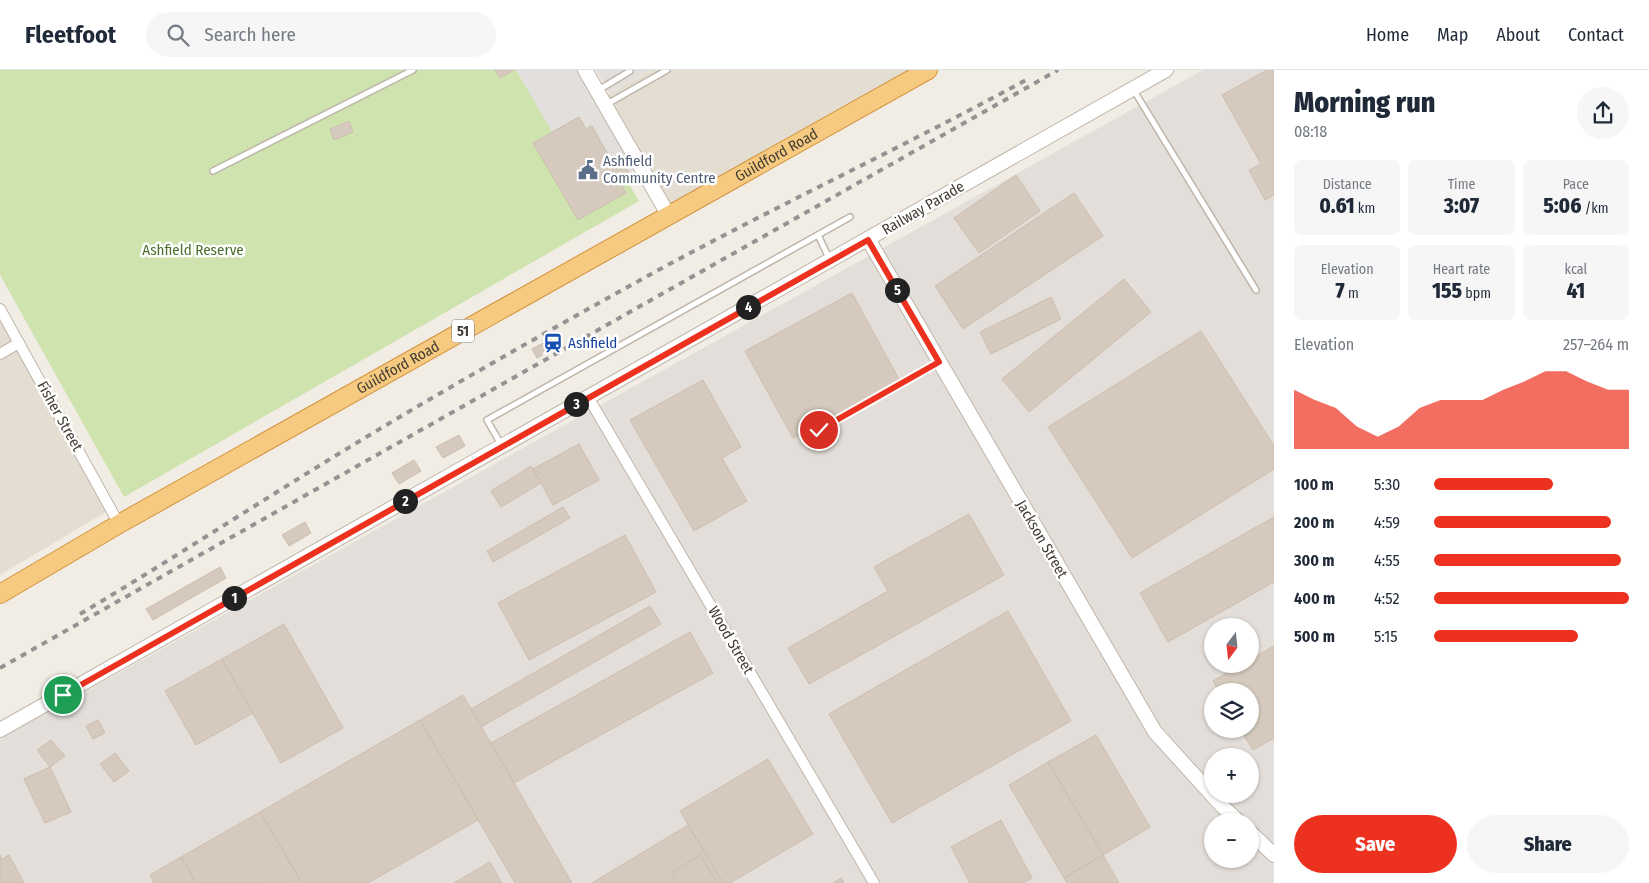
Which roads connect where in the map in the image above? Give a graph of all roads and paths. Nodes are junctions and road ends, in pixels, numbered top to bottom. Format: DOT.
graph roads {
  1 [pos="413,70"];
  2 [pos="584,70"];
  3 [pos="629,70"];
  4 [pos="667,70"];
  5 [pos="928,70"];
  6 [pos="1166,70"];
  7 [pos="1132,89"];
  8 [pos="597,91"];
  9 [pos="605,105"];
  10 [pos="213,171"];
  11 [pos="668,216"];
  12 [pos="850,217"];
  13 [pos="818,235"];
  14 [pos="868,240"];
  15 [pos="830,260"];
  16 [pos="1256,290"];
  17 [pos="0,309"];
  18 [pos="19,344"];
  19 [pos="0,354"];
  20 [pos="939,362"];
  21 [pos="588,398"];
  22 [pos="819,430"];
  23 [pos="502,446"];
  24 [pos="119,524"];
  25 [pos="0,594"];
  26 [pos="0,730"];
  27 [pos="1229,813"];
  28 [pos="1259,841"];
  29 [pos="1274,855"];
  30 [pos="874,883"];
  1 -- 10 [label="lane"];
  2 -- 8 [label="street"];
  3 -- 8 [label="lane"];
  4 -- 9 [label="lane"];
  5 -- 11 [label="highway, Guildford Road / 51"];
  6 -- 7 [label="street, Railway Parade"];
  7 -- 14 [label="street, Railway Parade"];
  7 -- 16 [label="lane"];
  8 -- 9 [label="street"];
  9 -- 11 [label="street"];
  11 -- 24 [label="highway, Guildford Road / 51"];
  12 -- 13 [label="lane"];
  13 -- 15 [label="lane"];
  13 -- 23 [label="lane"];
  14 -- 15 [label="street, Railway Parade"];
  14 -- 20 [label="street, Jackson Street"];
  15 -- 21 [label="street, Railway Parade"];
  17 -- 18 [label="street, Fisher Street"];
  18 -- 19 [label="street"];
  18 -- 24 [label="street, Fisher Street"];
  20 -- 22 [label="lane"];
  20 -- 27 [label="street, Jackson Street"];
  21 -- 23 [label="street, Railway Parade"];
  21 -- 30 [label="street, Wood Street"];
  23 -- 26 [label="street, Railway Parade"];
  24 -- 25 [label="highway, Guildford Road / 51"];
  28 -- 29 [label="street"];
}
